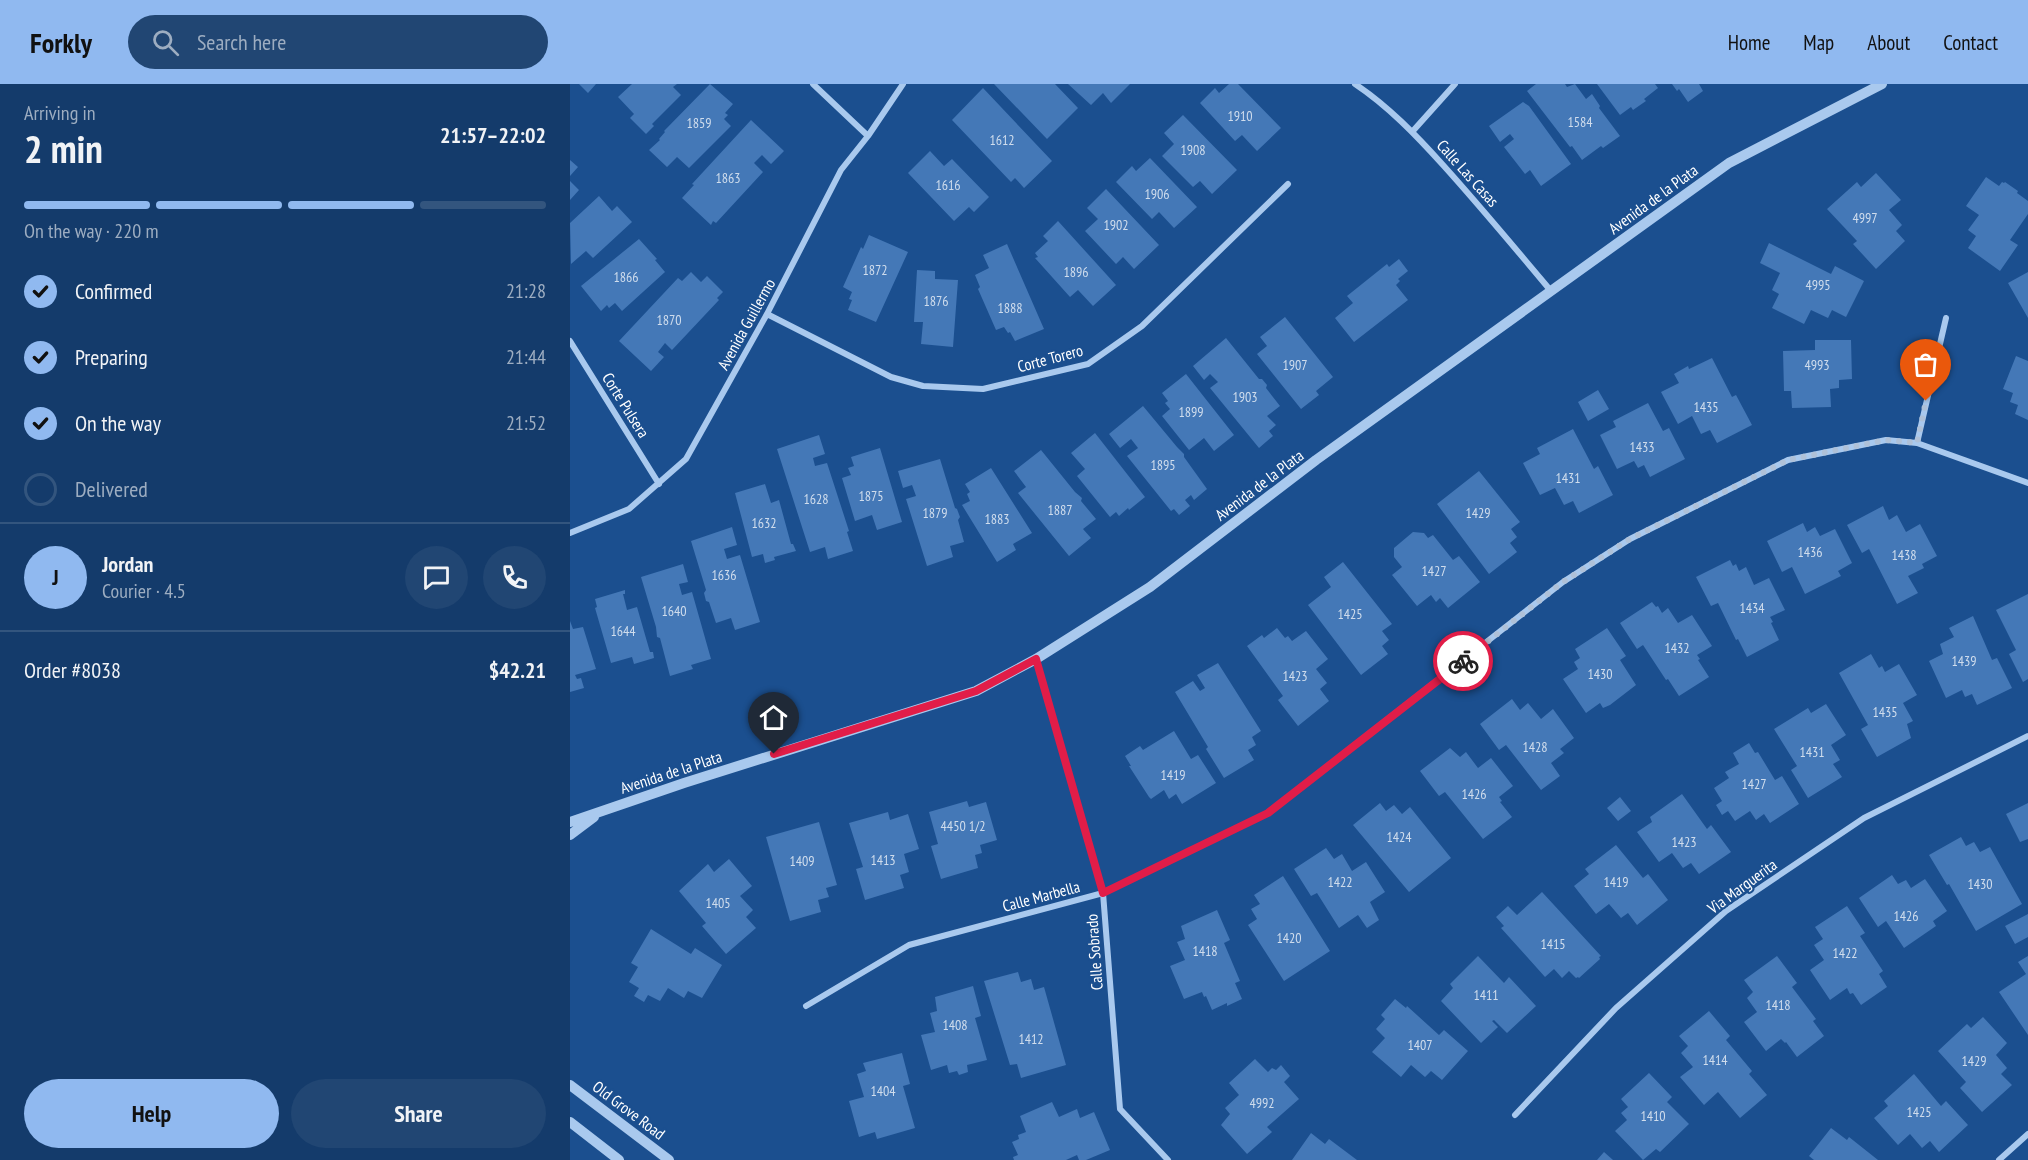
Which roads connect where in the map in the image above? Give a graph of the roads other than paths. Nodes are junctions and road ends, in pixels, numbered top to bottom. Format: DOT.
graph roads {
  1 [pos="813,84"];
  2 [pos="903,84"];
  3 [pos="1355,84"];
  4 [pos="1455,84"];
  5 [pos="1882,84"];
  6 [pos="1412,132"];
  7 [pos="868,136"];
  8 [pos="1288,184"];
  9 [pos="1551,291"];
  10 [pos="767,314"];
  11 [pos="1946,318"];
  12 [pos="570,341"];
  13 [pos="1917,443"];
  14 [pos="2028,483"];
  15 [pos="659,484"];
  16 [pos="570,533"];
  17 [pos="1036,659"];
  18 [pos="2028,736"];
  19 [pos="604,810"];
  20 [pos="570,822"];
  21 [pos="570,836"];
  22 [pos="1103,893"];
  23 [pos="806,1006"];
  24 [pos="570,1084"];
  25 [pos="1515,1115"];
  26 [pos="570,1122"];
  27 [pos="2028,1134"];
  28 [pos="619,1160"];
  29 [pos="669,1160"];
  30 [pos="1168,1160"];
  31 [pos="1999,1160"];
  1 -- 7 [label="street"];
  2 -- 7 [label="street, Avenida Guillermo"];
  3 -- 6 [label="street, Calle Las Casas"];
  4 -- 6 [label="street"];
  5 -- 9 [label="street, Avenida de la Plata"];
  6 -- 9 [label="street, Calle Las Casas"];
  7 -- 10 [label="street, Avenida Guillermo"];
  8 -- 10 [label="street, Corte Torero"];
  9 -- 17 [label="street, Avenida de la Plata"];
  10 -- 15 [label="street, Avenida Guillermo"];
  11 -- 13 [label="street"];
  12 -- 15 [label="street, Corte Pulsera"];
  13 -- 14 [label="street, Calle Marbella"];
  13 -- 22 [label="street, Calle Marbella"];
  15 -- 16 [label="street, Avenida Guillermo"];
  17 -- 19 [label="street, Avenida de la Plata"];
  17 -- 22 [label="street, Calle Sobrado"];
  18 -- 25 [label="street, Via Marguerita"];
  19 -- 20 [label="street, Avenida de la Plata"];
  19 -- 21 [label="street, Avenida de la Plata"];
  22 -- 23 [label="street, Calle Marbella"];
  22 -- 30 [label="street, Calle Sobrado"];
  24 -- 29 [label="street, Old Grove Road"];
  26 -- 28 [label="street"];
  27 -- 31 [label="street"];
}
